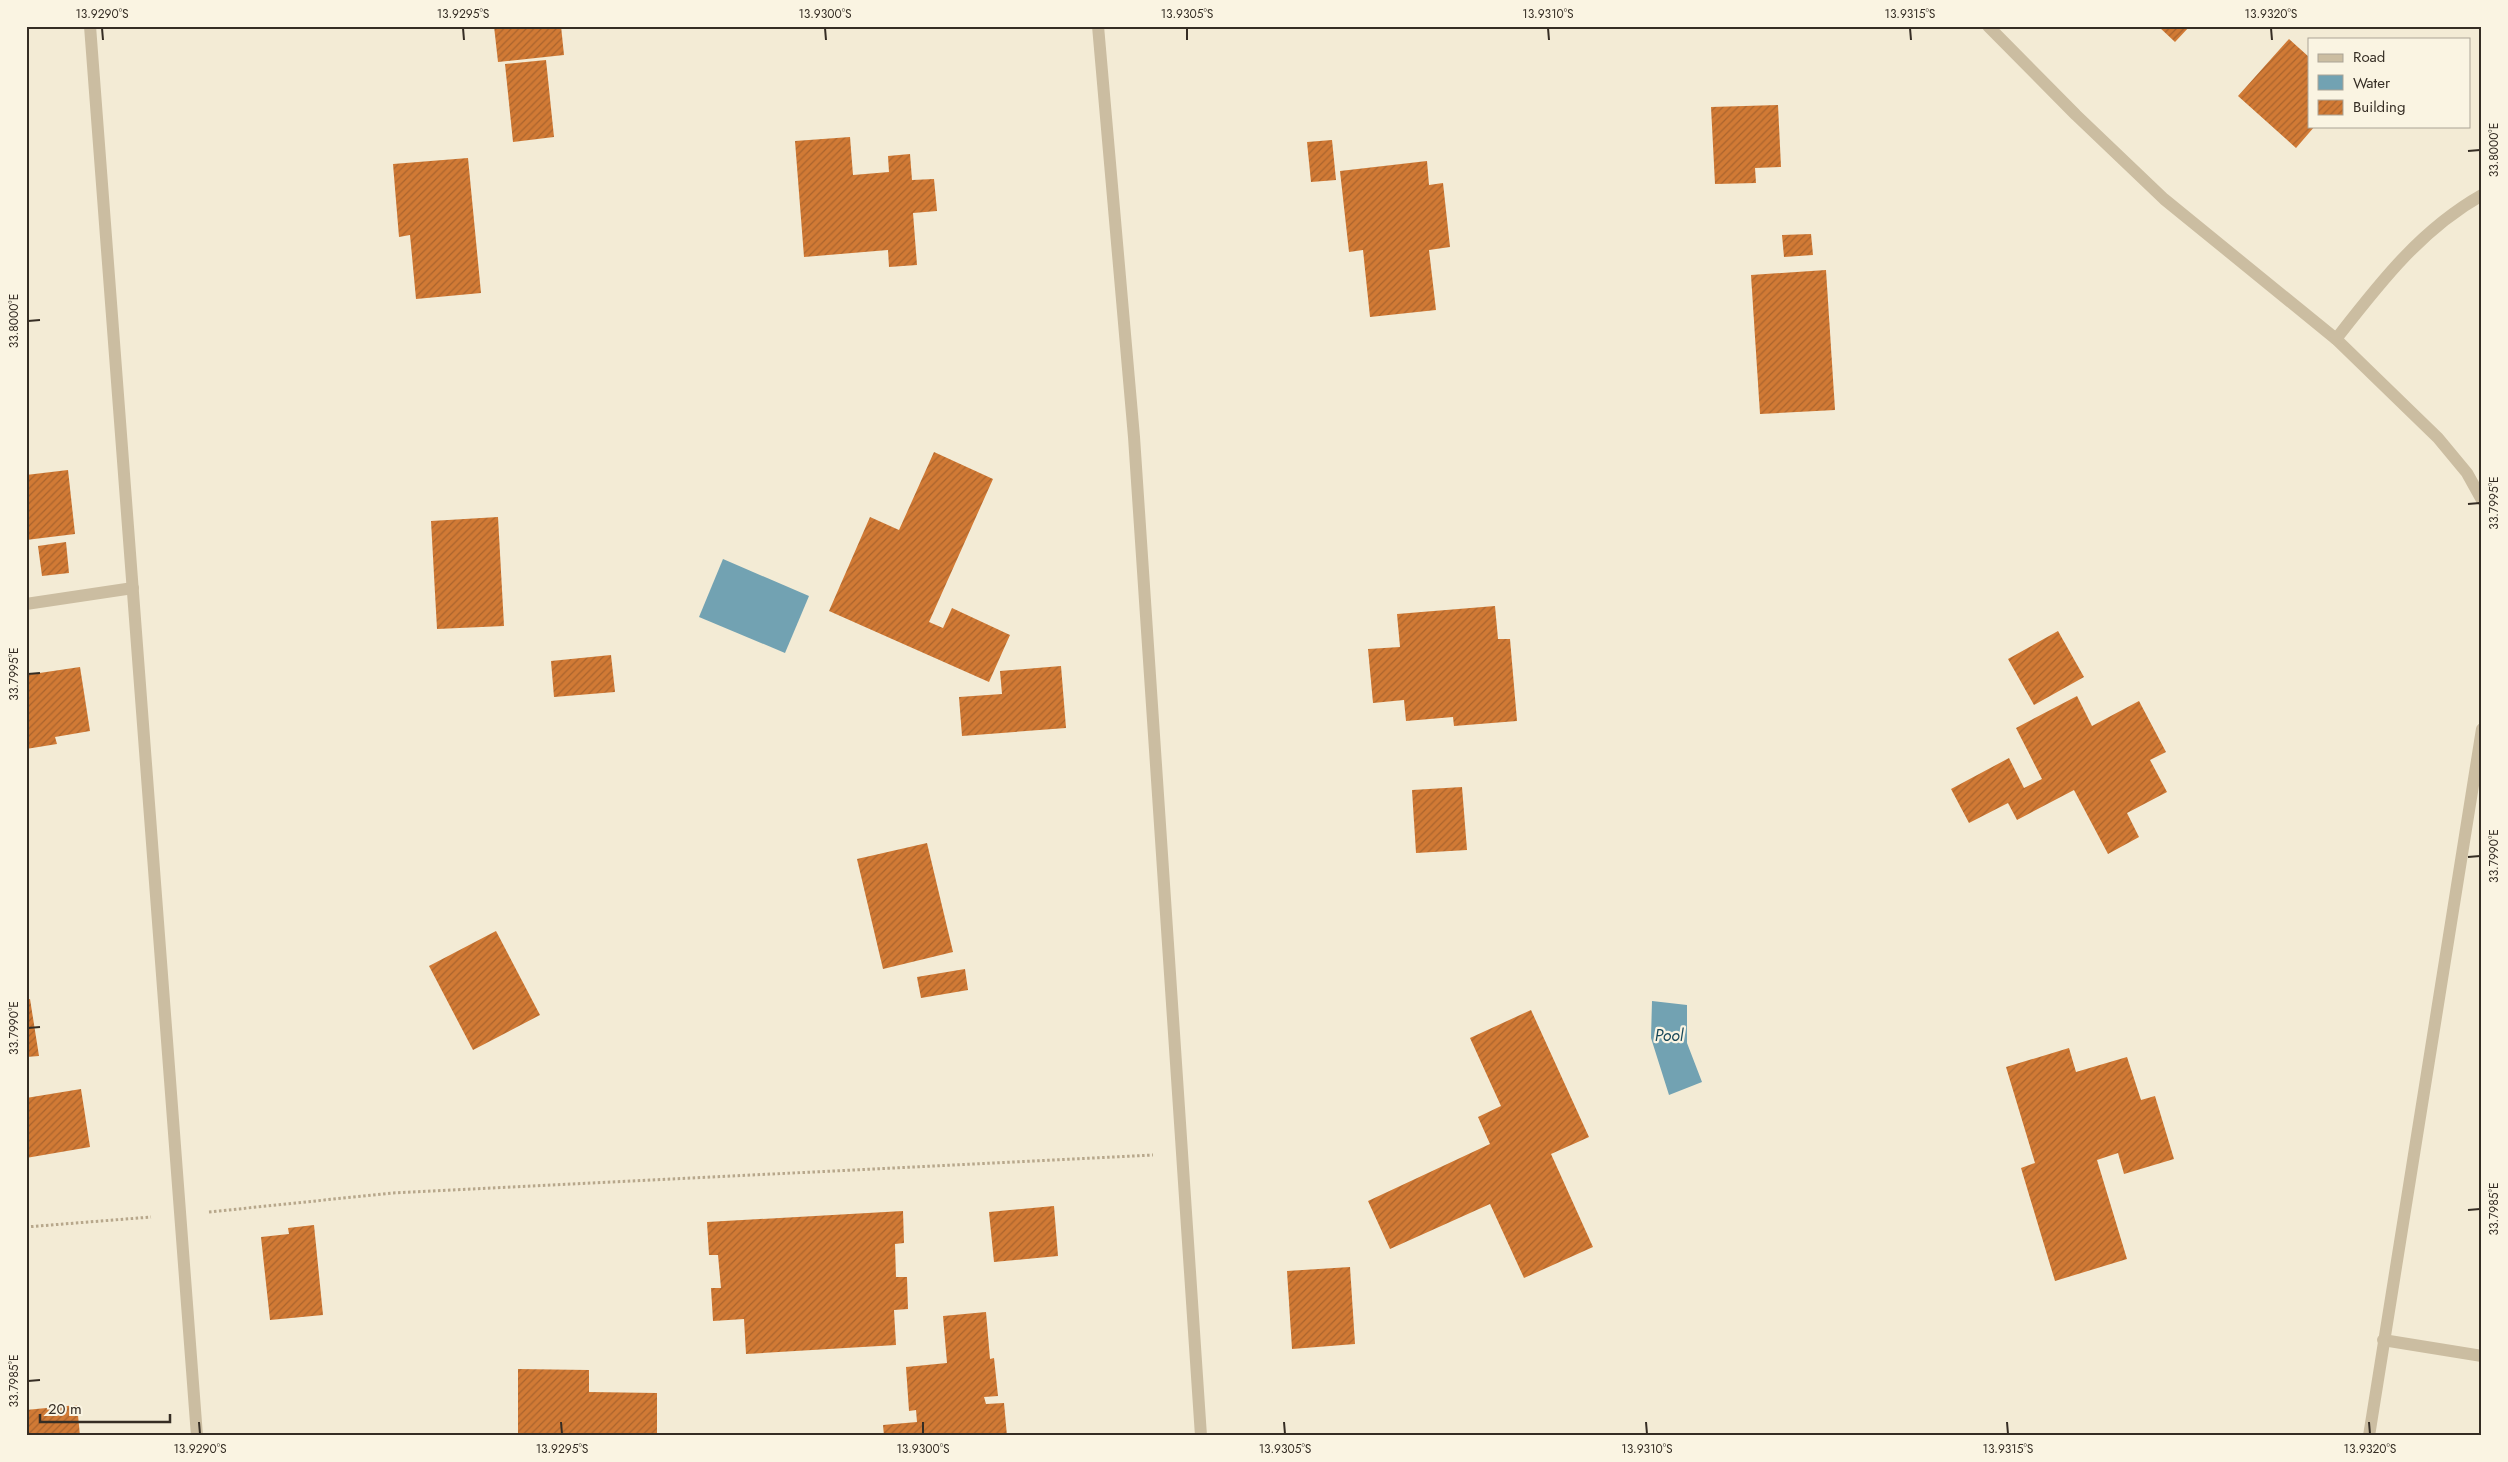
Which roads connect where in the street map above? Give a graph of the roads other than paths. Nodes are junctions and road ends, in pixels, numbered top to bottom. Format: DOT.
graph roads {
  1 [pos="90,26"];
  2 [pos="1098,26"];
  3 [pos="1988,26"];
  4 [pos="2482,195"];
  5 [pos="2336,339"];
  6 [pos="2482,500"];
  7 [pos="133,588"];
  8 [pos="26,604"];
  9 [pos="2482,729"];
  10 [pos="2383,1340"];
  11 [pos="2482,1356"];
  12 [pos="197,1436"];
  13 [pos="1202,1436"];
  14 [pos="2369,1436"];
  1 -- 7 [label="street"];
  2 -- 13 [label="street"];
  3 -- 5 [label="street"];
  4 -- 5 [label="street"];
  5 -- 6 [label="street"];
  7 -- 8 [label="street"];
  7 -- 12 [label="street"];
  9 -- 10 [label="street"];
  10 -- 11 [label="street"];
  10 -- 14 [label="street"];
}
